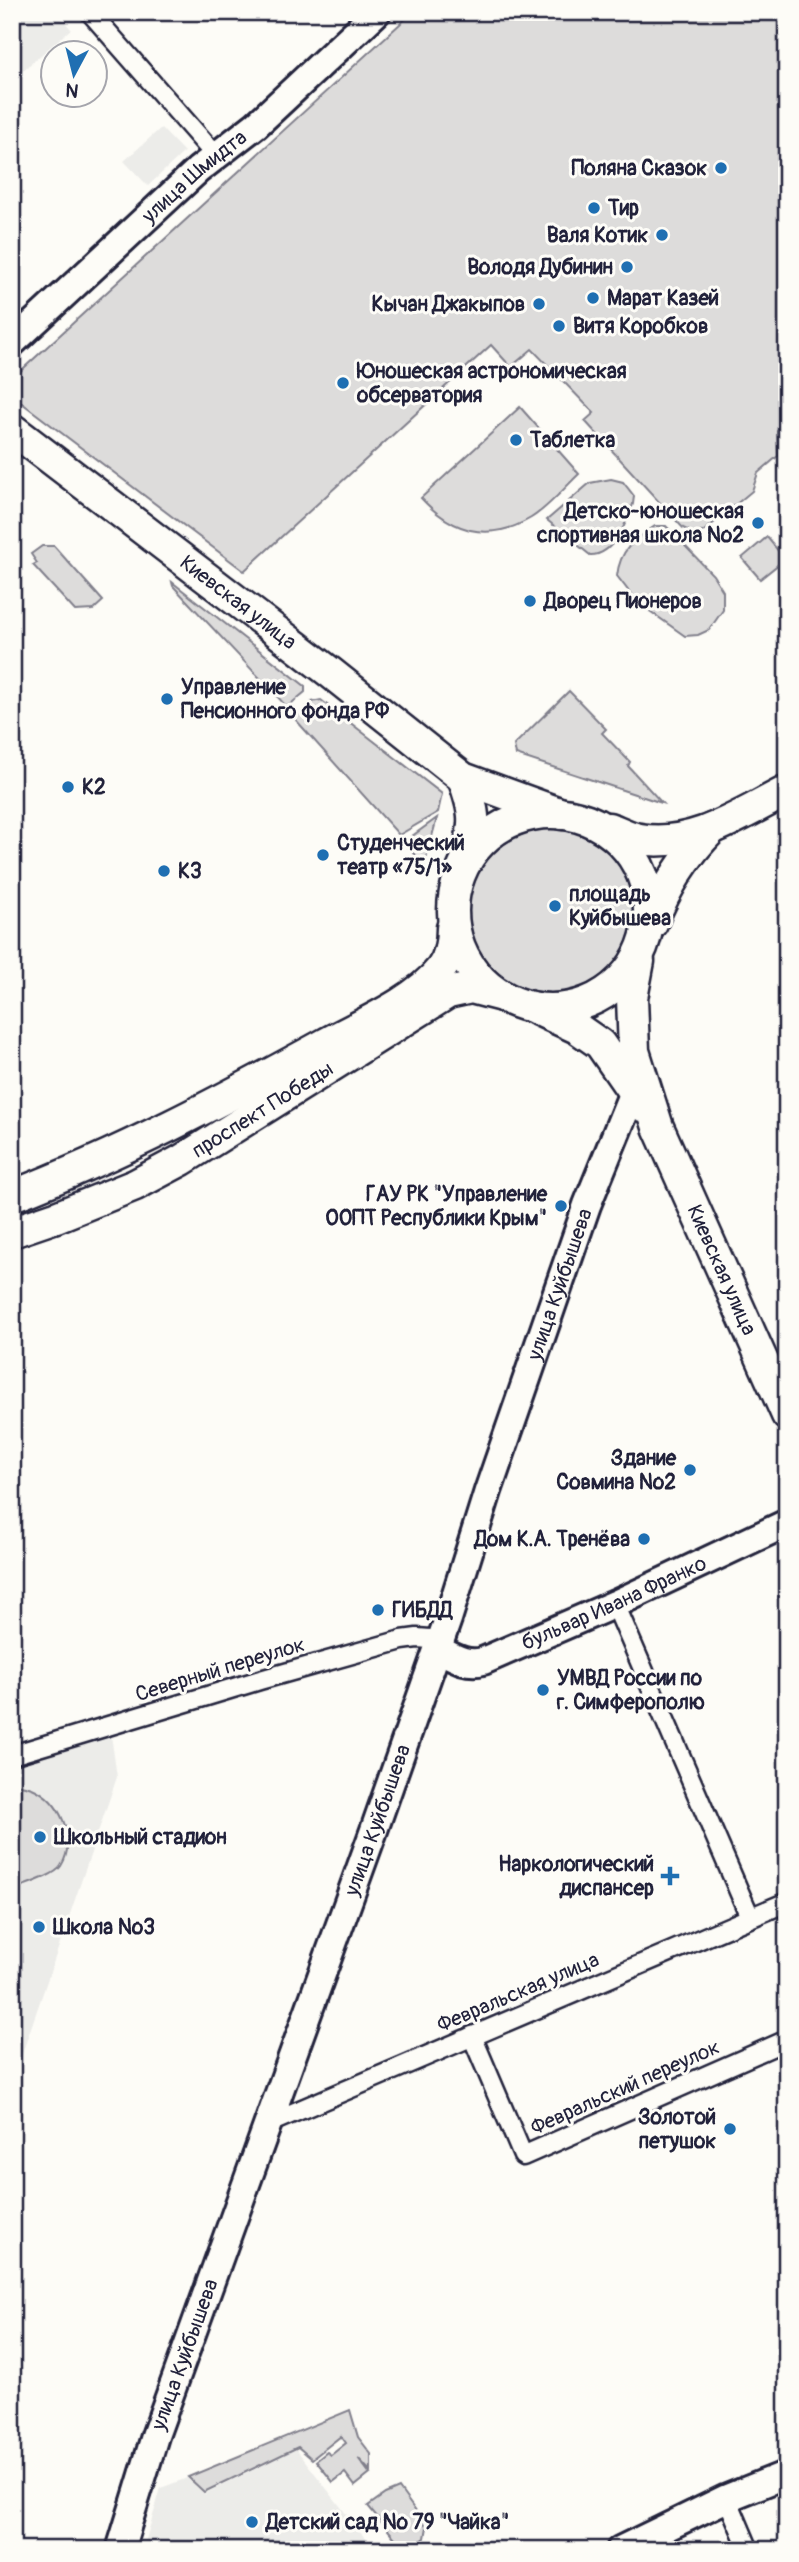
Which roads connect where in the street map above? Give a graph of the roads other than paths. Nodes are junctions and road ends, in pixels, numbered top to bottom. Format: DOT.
graph roads {
  1 [pos="90,12"];
  2 [pos="377,12"];
  3 [pos="216,156"];
  4 [pos="12,343"];
  5 [pos="12,429"];
  6 [pos="463,778"];
  7 [pos="787,791"];
  8 [pos="571,815"];
  9 [pos="712,829"];
  10 [pos="465,863"];
  11 [pos="452,910"];
  12 [pos="642,948"];
  13 [pos="517,1002"];
  14 [pos="633,1093"];
  15 [pos="658,1127"];
  16 [pos="12,1196"];
  17 [pos="12,1232"];
  18 [pos="787,1415"];
  19 [pos="787,1523"];
  20 [pos="615,1604"];
  21 [pos="438,1649"];
  22 [pos="12,1755"];
  23 [pos="787,1902"];
  24 [pos="750,1917"];
  25 [pos="472,2036"];
  26 [pos="787,2040"];
  27 [pos="267,2124"];
  28 [pos="787,2474"];
  29 [pos="727,2498"];
  30 [pos="120,2550"];
  31 [pos="620,2550"];
  32 [pos="749,2550"];
  1 -- 3 [label="street"];
  2 -- 3 [label="main road, улица Шмидта"];
  3 -- 4 [label="main road, улица Шмидта"];
  5 -- 6 [label="main road, Киевская улица"];
  6 -- 8 [label="main road, Киевская улица"];
  6 -- 10 [label="main road"];
  7 -- 9 [label="main road"];
  8 -- 9 [label="main road"];
  8 -- 10 [label="main road"];
  8 -- 12 [label="main road"];
  9 -- 12 [label="main road"];
  10 -- 11 [label="main road"];
  11 -- 13 [label="main road"];
  11 -- 16 [label="main road, проспект Победы"];
  12 -- 13 [label="main road"];
  12 -- 15 [label="main road, Киевская улица"];
  13 -- 14 [label="main road, Киевская улица"];
  13 -- 17 [label="main road, проспект Победы"];
  14 -- 15 [label="main road, Киевская улица"];
  14 -- 21 [label="main road, улица Куйбышева"];
  15 -- 18 [label="main road, Киевская улица"];
  19 -- 20 [label="main road, бульвар Ивана Франко"];
  20 -- 21 [label="main road, бульвар Ивана Франко"];
  20 -- 24 [label="street"];
  21 -- 22 [label="street, Северный переулок"];
  21 -- 27 [label="main road, улица Куйбышева"];
  23 -- 24 [label="street, Февральская улица"];
  24 -- 25 [label="street, Февральская улица"];
  25 -- 26 [label="street, Февральский переулок"];
  25 -- 27 [label="street, Февральская улица"];
  27 -- 30 [label="main road, улица Куйбышева"];
  28 -- 29 [label="main road"];
  29 -- 31 [label="main road"];
  29 -- 32 [label="street"];
}
